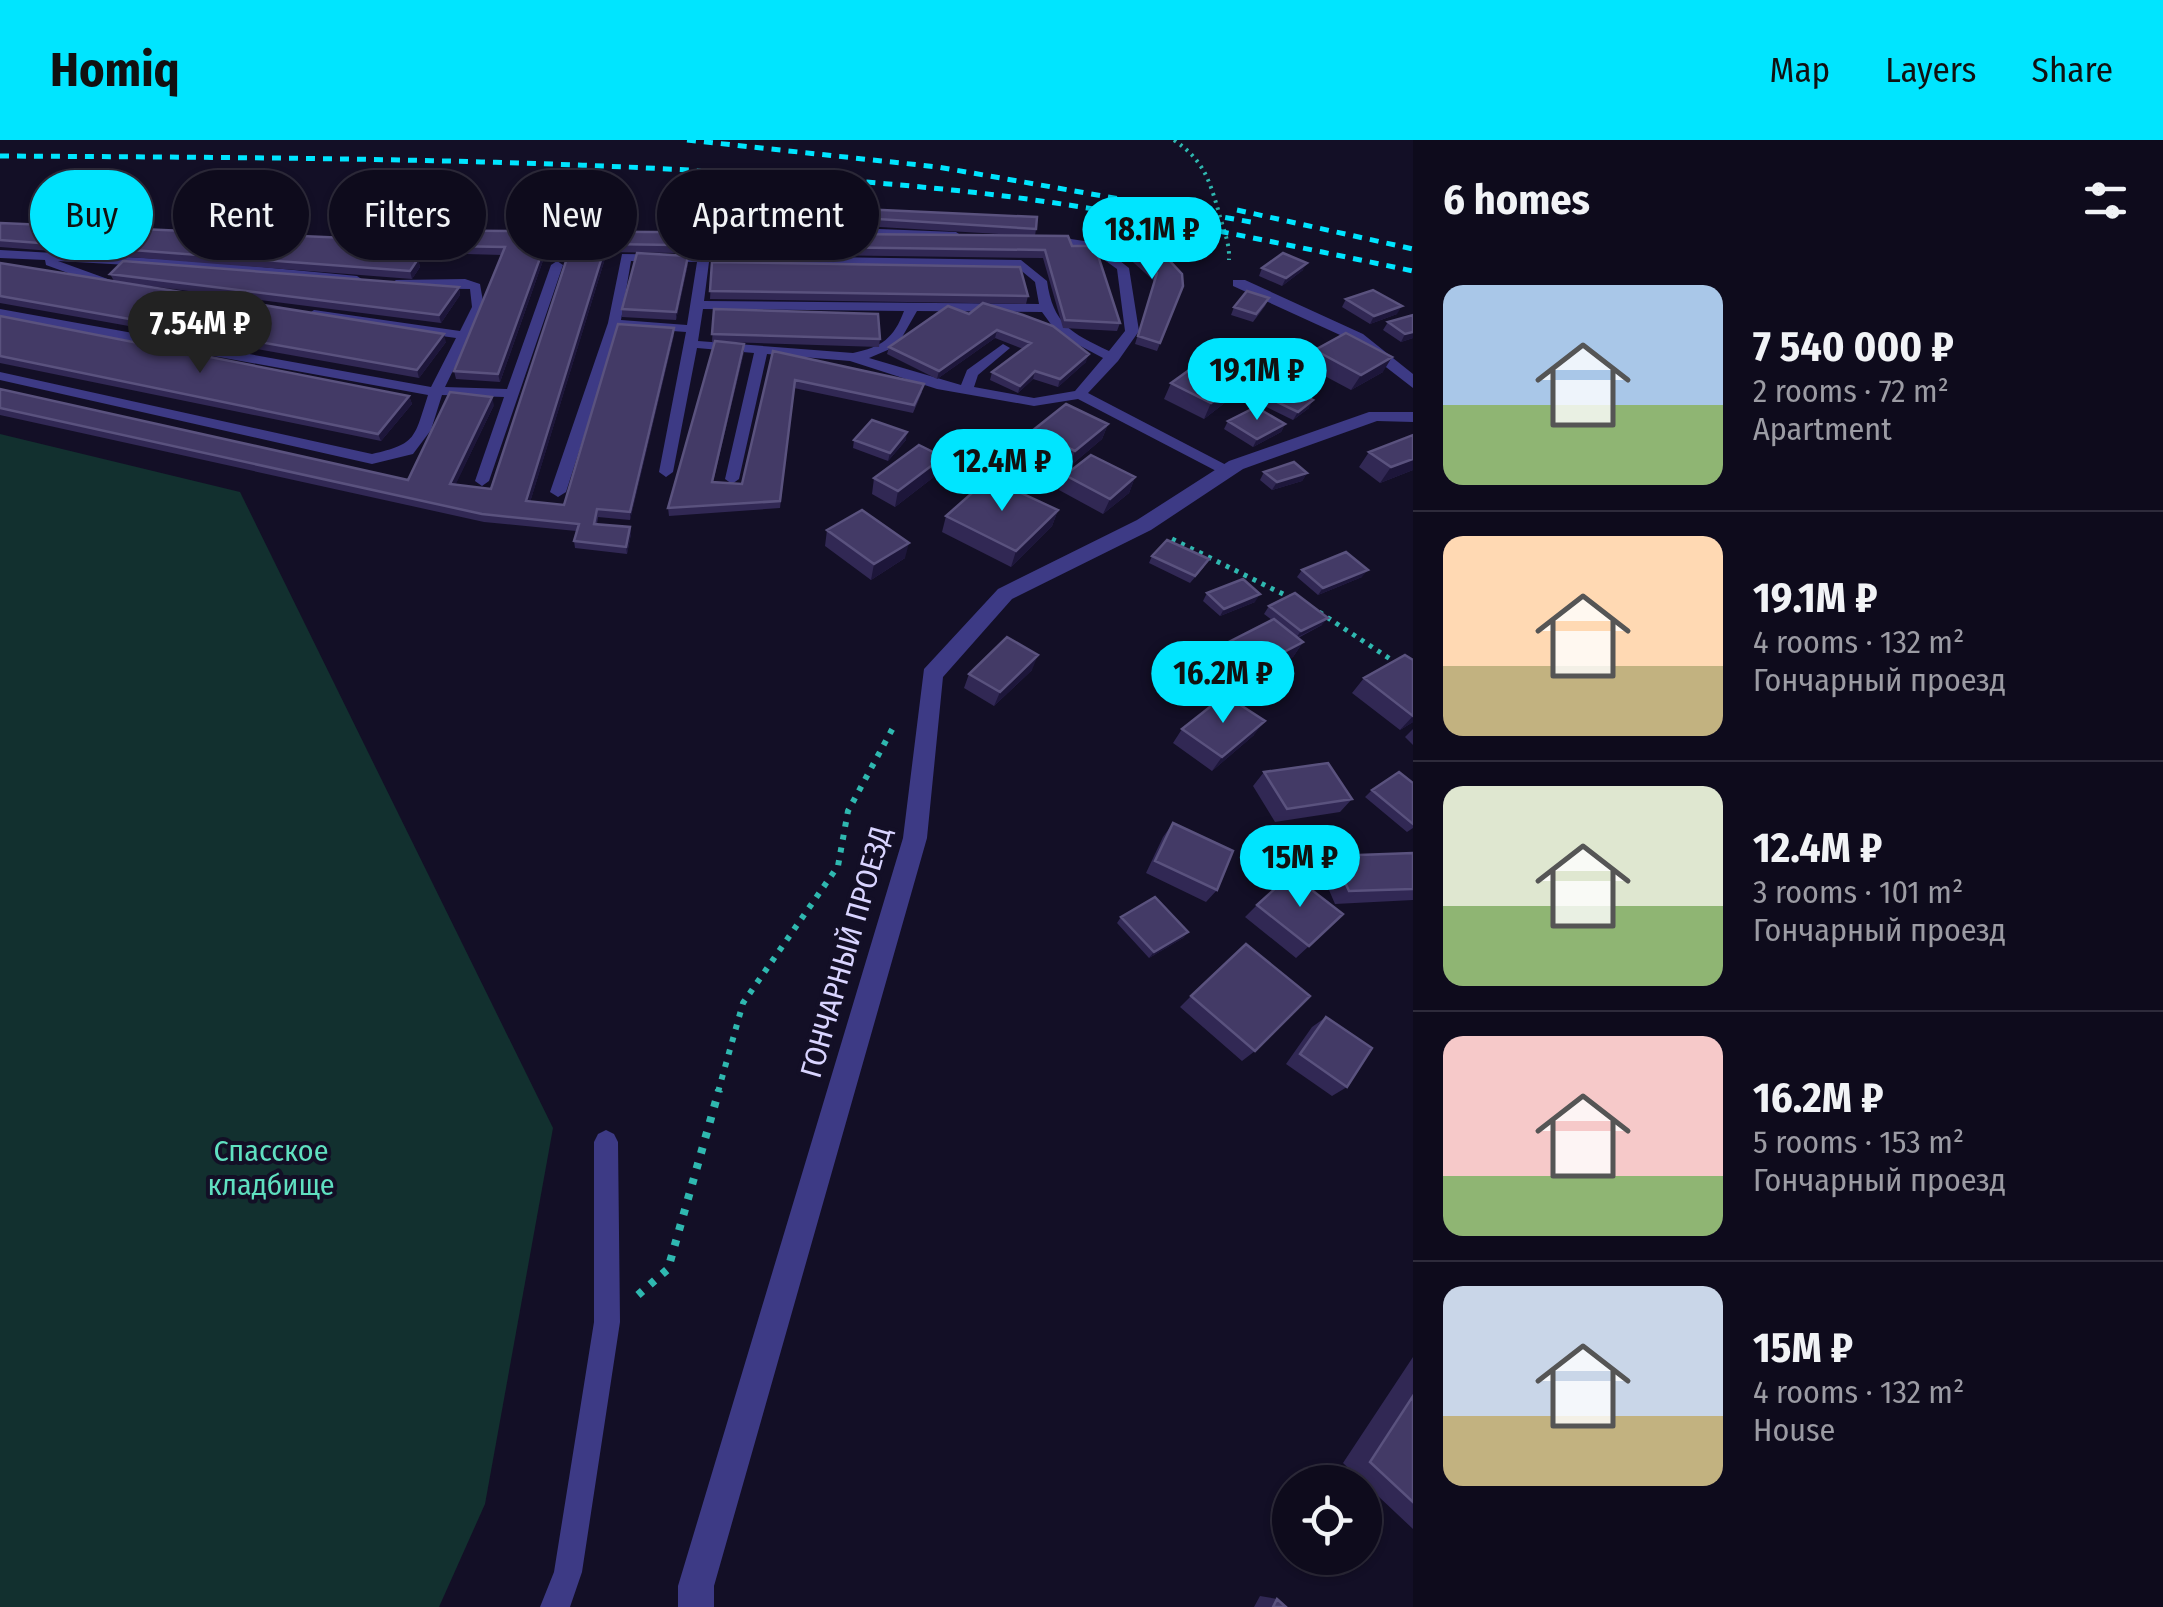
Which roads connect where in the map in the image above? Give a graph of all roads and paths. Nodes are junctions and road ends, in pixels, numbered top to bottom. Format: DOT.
graph roads {
  1 [pos="1174,140"];
  2 [pos="879,233"];
  3 [pos="968,236"];
  4 [pos="1026,238"];
  5 [pos="0,254"];
  6 [pos="30,256"];
  7 [pos="657,257"];
  8 [pos="49,260"];
  9 [pos="103,260"];
  10 [pos="704,260"];
  11 [pos="810,260"];
  12 [pos="557,265"];
  13 [pos="1238,283"];
  14 [pos="126,286"];
  15 [pos="696,305"];
  16 [pos="912,307"];
  17 [pos="1043,308"];
  18 [pos="304,312"];
  19 [pos="0,313"];
  20 [pos="614,323"];
  21 [pos="462,335"];
  22 [pos="692,336"];
  23 [pos="1003,348"];
  24 [pos="762,350"];
  25 [pos="852,357"];
  26 [pos="1113,358"];
  27 [pos="0,376"];
  28 [pos="1413,383"];
  29 [pos="436,390"];
  30 [pos="966,390"];
  31 [pos="513,393"];
  32 [pos="1080,394"];
  33 [pos="1413,417"];
  34 [pos="1227,471"];
  35 [pos="666,472"];
  36 [pos="732,478"];
  37 [pos="482,481"];
  38 [pos="558,492"];
  39 [pos="1144,525"];
  40 [pos="1413,674"];
  41 [pos="932,675"];
  42 [pos="606,1142"];
  43 [pos="607,1322"];
  44 [pos="555,1607"];
  45 [pos="696,1607"];
  1 -- 13 [label="path"];
  2 -- 3 [label="lane"];
  4 -- 26 [label="lane"];
  5 -- 6 [label="lane"];
  7 -- 20 [label="lane"];
  8 -- 14 [label="lane"];
  9 -- 21 [label="lane"];
  10 -- 15 [label="lane"];
  11 -- 17 [label="lane"];
  12 -- 31 [label="lane"];
  13 -- 28 [label="street"];
  15 -- 16 [label="lane"];
  15 -- 22 [label="lane"];
  16 -- 17 [label="lane"];
  16 -- 25 [label="lane"];
  17 -- 26 [label="lane"];
  18 -- 21 [label="lane"];
  19 -- 29 [label="lane"];
  20 -- 22 [label="lane"];
  20 -- 38 [label="lane"];
  21 -- 29 [label="lane"];
  22 -- 24 [label="lane"];
  22 -- 35 [label="lane"];
  23 -- 30 [label="lane"];
  24 -- 25 [label="lane"];
  24 -- 36 [label="lane"];
  25 -- 30 [label="lane"];
  26 -- 32 [label="lane"];
  27 -- 29 [label="lane"];
  29 -- 31 [label="lane"];
  30 -- 32 [label="lane"];
  31 -- 37 [label="lane"];
  32 -- 34 [label="lane"];
  33 -- 34 [label="street"];
  34 -- 39 [label="street"];
  39 -- 40 [label="path"];
  39 -- 41 [label="street"];
  41 -- 43 [label="path"];
  41 -- 45 [label="street, ГОНЧАРНЫЙ ПРОЕЗД"];
  42 -- 43 [label="lane"];
  43 -- 44 [label="lane"];
}
